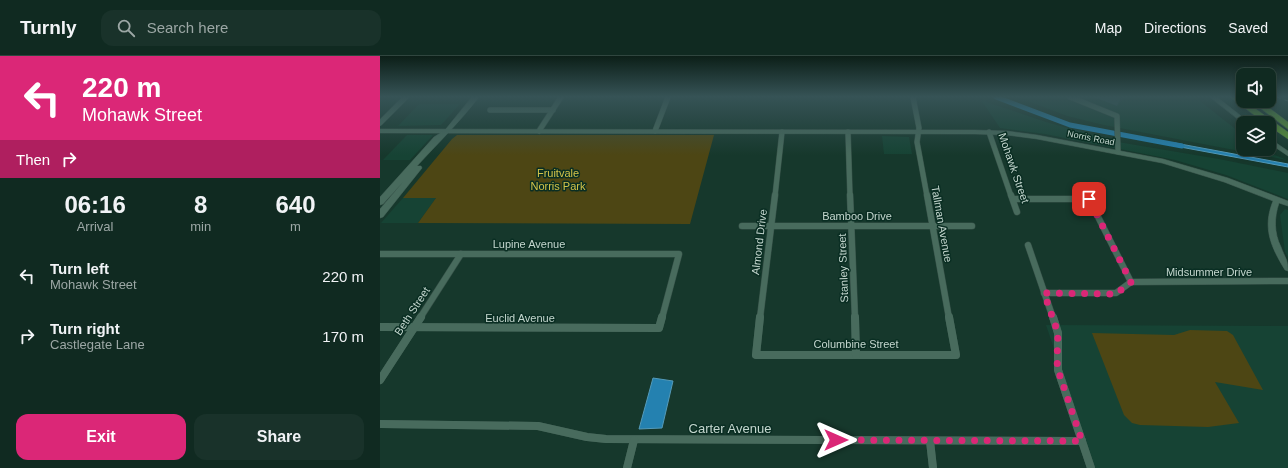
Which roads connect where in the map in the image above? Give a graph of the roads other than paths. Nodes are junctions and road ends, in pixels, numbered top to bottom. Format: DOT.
graph roads {
  1 [pos="459,116"];
  2 [pos="549,116"];
  3 [pos="661,116"];
  4 [pos="916,116"];
  5 [pos="1117,116"];
  6 [pos="1261,116"];
  7 [pos="1275,116"];
  8 [pos="1288,126"];
  9 [pos="380,131"];
  10 [pos="539,131"];
  11 [pos="655,131"];
  12 [pos="782,132"];
  13 [pos="848,132"];
  14 [pos="919,132"];
  15 [pos="989,132"];
  16 [pos="445,133"];
  17 [pos="1288,136"];
  18 [pos="1276,145"];
  19 [pos="1118,152"];
  20 [pos="1288,154"];
  21 [pos="1013,199"];
  22 [pos="1277,200"];
  23 [pos="380,202"];
  24 [pos="1288,204"];
  25 [pos="381,212"];
  26 [pos="1017,212"];
  27 [pos="742,226"];
  28 [pos="771,226"];
  29 [pos="852,226"];
  30 [pos="932,226"];
  31 [pos="972,226"];
  32 [pos="1028,245"];
  33 [pos="380,254"];
  34 [pos="462,254"];
  35 [pos="1288,268"];
  36 [pos="1288,281"];
  37 [pos="1131,282"];
  38 [pos="1044,293"];
  39 [pos="380,327"];
  40 [pos="414,327"];
  41 [pos="659,328"];
  42 [pos="756,354"];
  43 [pos="856,355"];
  44 [pos="956,355"];
  45 [pos="380,380"];
  46 [pos="380,424"];
  47 [pos="634,440"];
  48 [pos="930,440"];
  49 [pos="1082,441"];
  50 [pos="627,468"];
  51 [pos="933,468"];
  52 [pos="1091,468"];
  1 -- 16 [label="main road"];
  2 -- 10 [label="street"];
  3 -- 11 [label="street"];
  4 -- 14 [label="street, Tallman Avenue"];
  5 -- 19 [label="street"];
  6 -- 17 [label="highway"];
  7 -- 8 [label="highway"];
  9 -- 16 [label="street, Norris Road"];
  10 -- 11 [label="street, Norris Road"];
  10 -- 16 [label="street, Norris Road"];
  11 -- 12 [label="street, Norris Road"];
  12 -- 13 [label="street, Norris Road"];
  12 -- 28 [label="street, Almond Drive"];
  13 -- 14 [label="street, Norris Road"];
  13 -- 29 [label="street, Stanley Street"];
  14 -- 15 [label="street, Norris Road"];
  14 -- 30 [label="street, Tallman Avenue"];
  15 -- 19 [label="street, Norris Road"];
  15 -- 21 [label="street, Mohawk Street"];
  16 -- 23 [label="main road"];
  16 -- 25 [label="main road"];
  18 -- 20 [label="street"];
  19 -- 22 [label="street, Norris Road"];
  21 -- 26 [label="street, Mohawk Street"];
  21 -- 37 [label="street"];
  22 -- 24 [label="street, Norris Road"];
  22 -- 35 [label="street"];
  27 -- 28 [label="street, Bamboo Drive"];
  28 -- 29 [label="street, Bamboo Drive"];
  28 -- 42 [label="street, Almond Drive"];
  29 -- 30 [label="street, Bamboo Drive"];
  29 -- 43 [label="street, Stanley Street"];
  30 -- 31 [label="street, Bamboo Drive"];
  30 -- 44 [label="street, Tallman Avenue"];
  32 -- 38 [label="street"];
  33 -- 34 [label="street, Lupine Avenue"];
  34 -- 40 [label="street, Beth Street"];
  34 -- 41 [label="street, Lupine Avenue"];
  36 -- 37 [label="street, Midsummer Drive"];
  37 -- 38 [label="street"];
  38 -- 49 [label="street"];
  39 -- 40 [label="street, Euclid Avenue"];
  40 -- 41 [label="street, Euclid Avenue"];
  40 -- 45 [label="street, Beth Street"];
  42 -- 43 [label="street, Columbine Street"];
  43 -- 44 [label="street, Columbine Street"];
  46 -- 47 [label="street, Carter Avenue"];
  47 -- 48 [label="street, Carter Avenue"];
  47 -- 50 [label="street"];
  48 -- 49 [label="street, Carter Avenue"];
  48 -- 51 [label="street"];
  49 -- 52 [label="street"];
}
